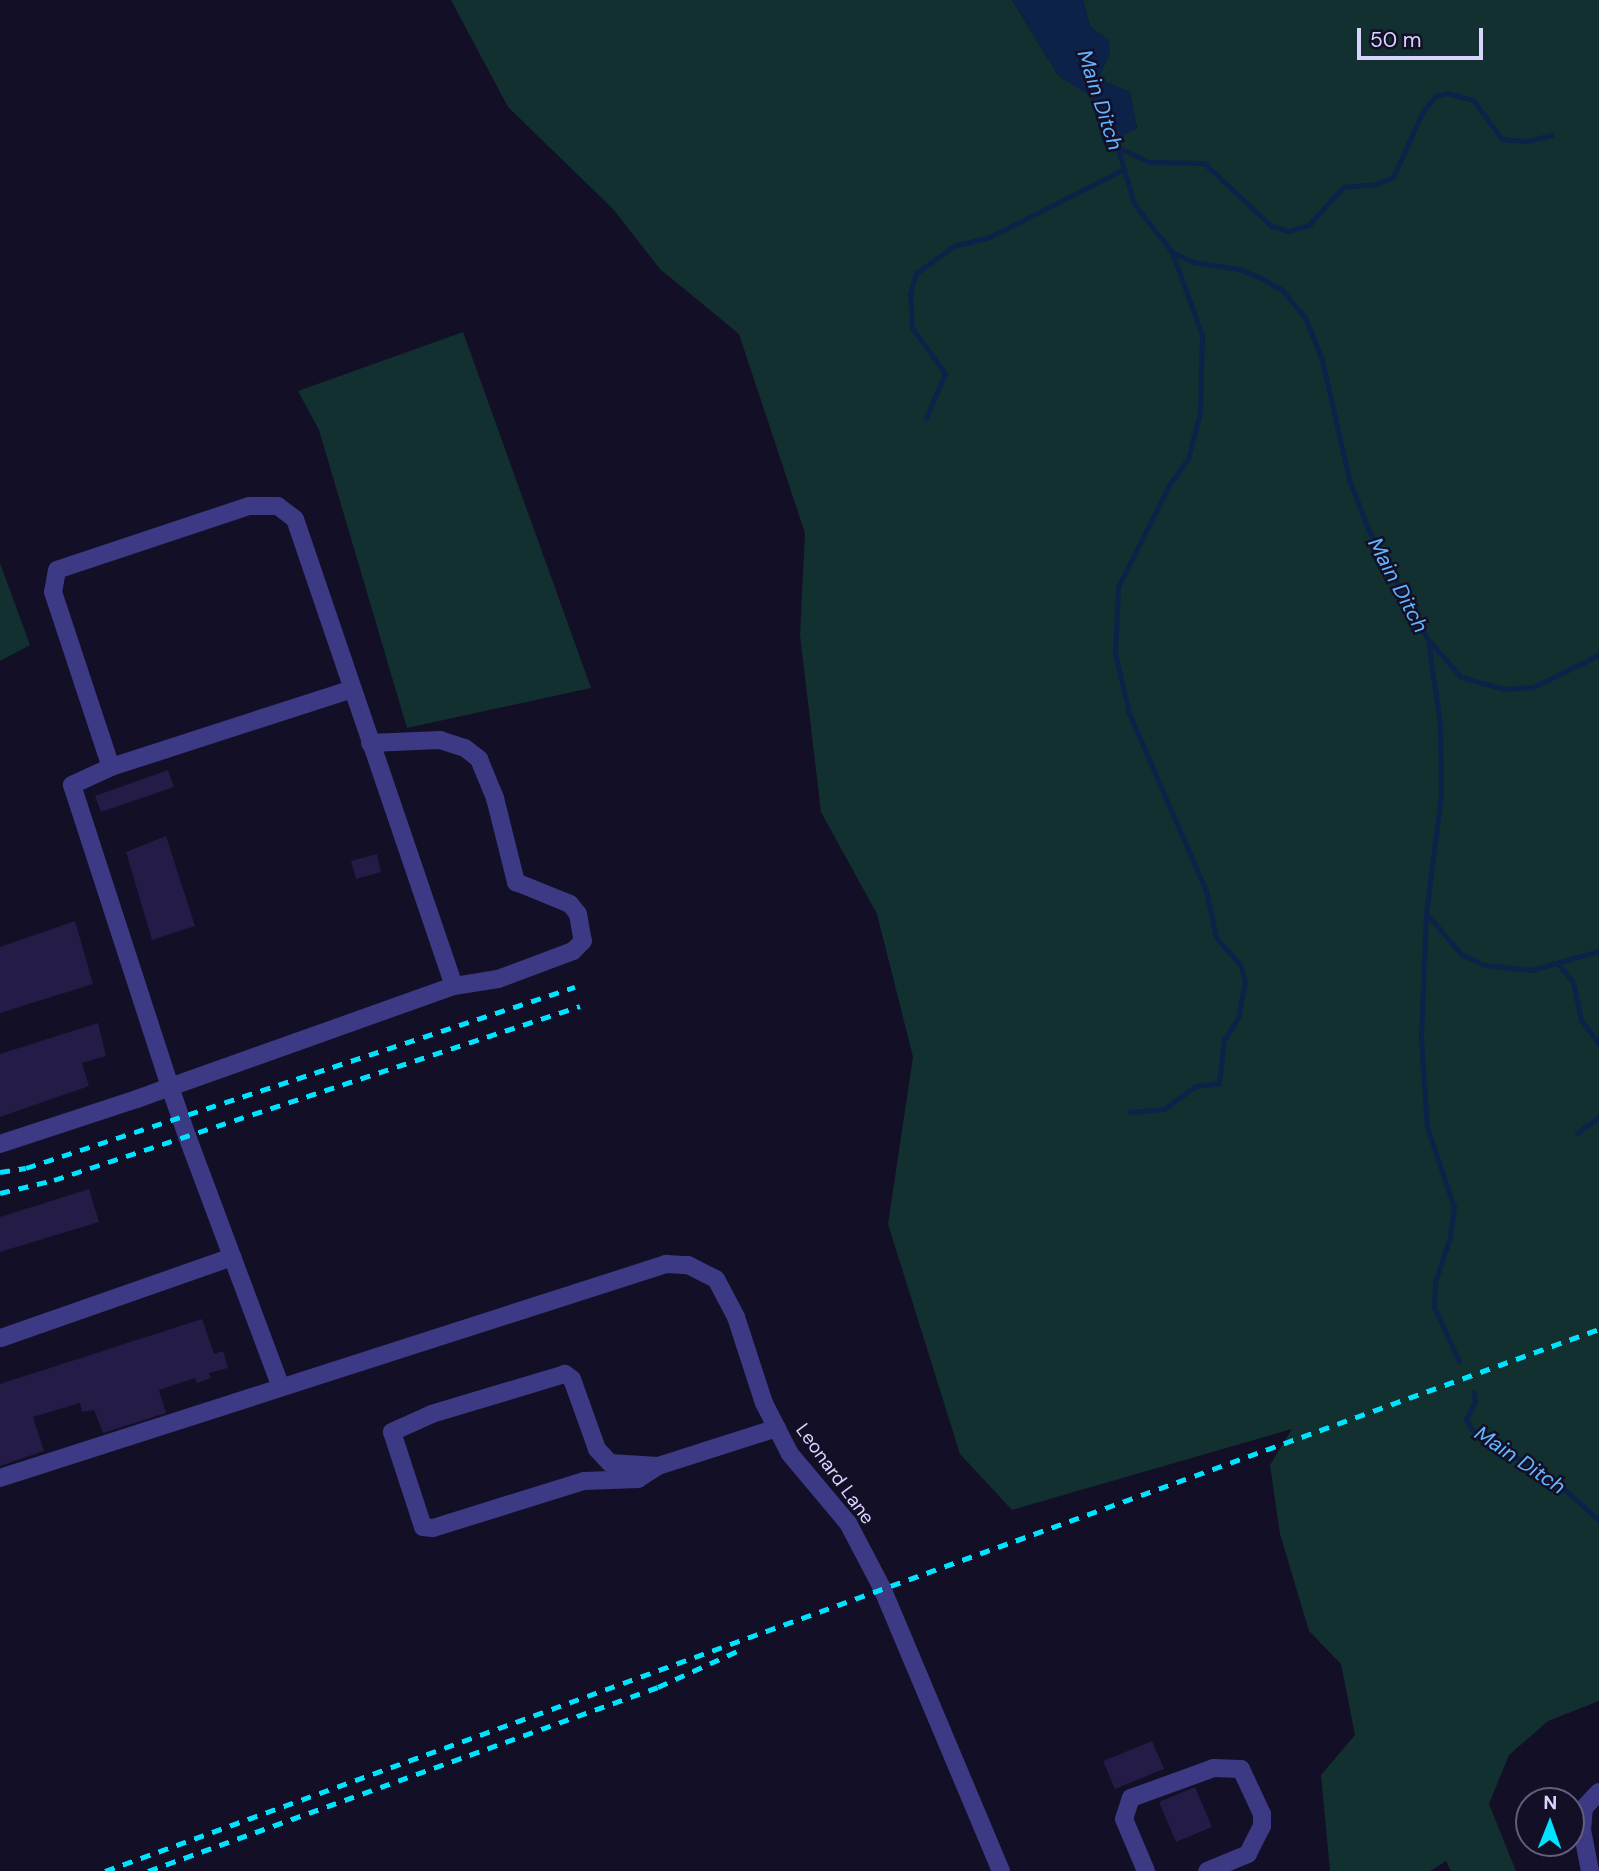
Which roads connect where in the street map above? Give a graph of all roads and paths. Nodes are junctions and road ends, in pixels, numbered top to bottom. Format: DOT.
graph roads {
  1 [pos="352,689"];
  2 [pos="370,743"];
  3 [pos="111,767"];
  4 [pos="454,986"];
  5 [pos="170,1087"];
  6 [pos="0,1144"];
  7 [pos="232,1257"];
  8 [pos="1,1338"];
  9 [pos="280,1385"];
  10 [pos="777,1428"];
  11 [pos="658,1466"];
  12 [pos="0,1478"];
  13 [pos="1599,1792"];
  14 [pos="1001,1871"];
  15 [pos="1146,1871"];
  16 [pos="1207,1871"];
  17 [pos="1590,1871"];
  1 -- 2 [label="street"];
  1 -- 3 [label="street"];
  1 -- 3 [label="street"];
  2 -- 4 [label="street"];
  2 -- 4 [label="street"];
  3 -- 5 [label="street"];
  4 -- 5 [label="street"];
  5 -- 6 [label="street"];
  5 -- 7 [label="street"];
  7 -- 8 [label="street"];
  7 -- 9 [label="street"];
  9 -- 10 [label="street, Leonard Lane"];
  9 -- 12 [label="street, Leonard Lane"];
  10 -- 11 [label="street"];
  10 -- 14 [label="street, Leonard Lane"];
  11 -- 11 [label="street"];
  13 -- 17 [label="street"];
  15 -- 16 [label="street"];
}
